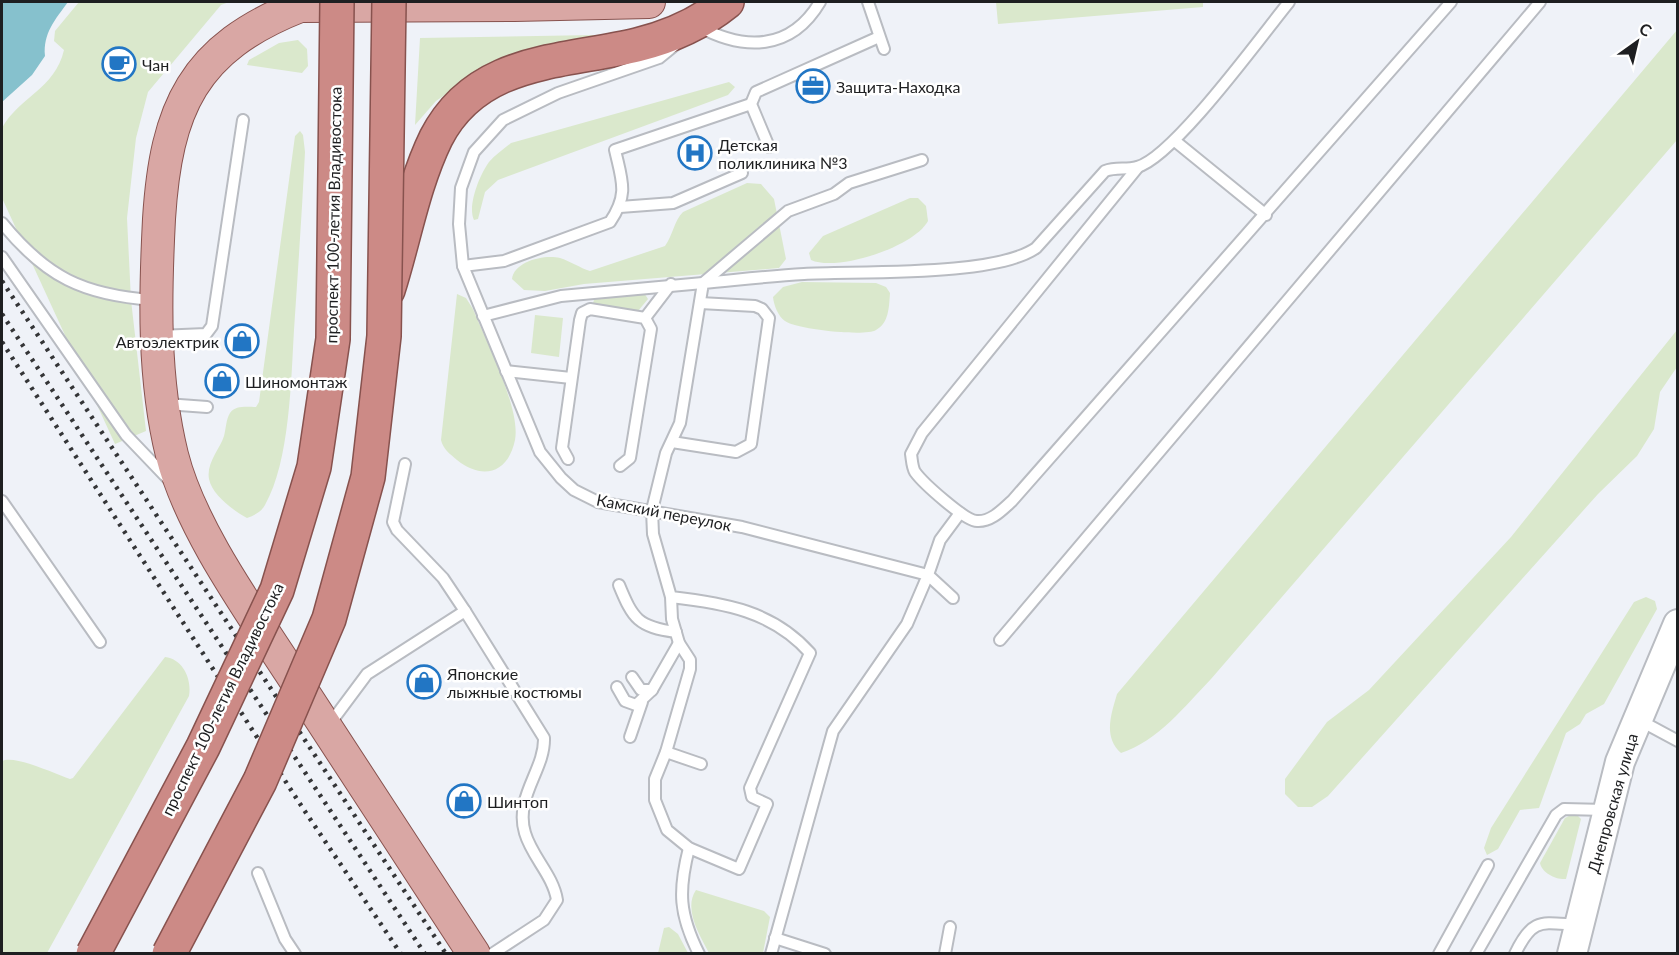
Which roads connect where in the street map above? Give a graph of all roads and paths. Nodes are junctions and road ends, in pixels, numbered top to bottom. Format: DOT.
graph roads {
  1 [pos="337,2"];
  2 [pos="389,2"];
  3 [pos="649,2"];
  4 [pos="727,2"];
  5 [pos="820,2"];
  6 [pos="868,2"];
  7 [pos="1289,2"];
  8 [pos="1451,2"];
  9 [pos="1540,2"];
  10 [pos="694,24"];
  11 [pos="879,37"];
  12 [pos="743,43"];
  13 [pos="884,49"];
  14 [pos="752,54"];
  15 [pos="751,104"];
  16 [pos="243,120"];
  17 [pos="1175,141"];
  18 [pos="769,147"];
  19 [pos="922,160"];
  20 [pos="1138,167"];
  21 [pos="742,173"];
  22 [pos="620,207"];
  23 [pos="1266,215"];
  24 [pos="2,223"];
  25 [pos="2,257"];
  26 [pos="463,266"];
  27 [pos="703,283"];
  28 [pos="671,284"];
  29 [pos="386,297"];
  30 [pos="156,300"];
  31 [pos="700,303"];
  32 [pos="483,316"];
  33 [pos="645,318"];
  34 [pos="158,336"];
  35 [pos="506,371"];
  36 [pos="571,378"];
  37 [pos="162,404"];
  38 [pos="207,407"];
  39 [pos="672,442"];
  40 [pos="568,459"];
  41 [pos="405,464"];
  42 [pos="620,466"];
  43 [pos="187,499"];
  44 [pos="2,501"];
  45 [pos="652,510"];
  46 [pos="960,513"];
  47 [pos="928,575"];
  48 [pos="619,585"];
  49 [pos="671,597"];
  50 [pos="953,598"];
  51 [pos="465,611"];
  52 [pos="1676,630"];
  53 [pos="678,637"];
  54 [pos="1000,640"];
  55 [pos="100,642"];
  56 [pos="632,677"];
  57 [pos="617,687"];
  58 [pos="652,690"];
  59 [pos="642,702"];
  60 [pos="1636,719"];
  61 [pos="327,728"];
  62 [pos="630,737"];
  63 [pos="1677,741"];
  64 [pos="666,752"];
  65 [pos="701,764"];
  66 [pos="1606,810"];
  67 [pos="689,848"];
  68 [pos="1488,865"];
  69 [pos="258,873"];
  70 [pos="1579,925"];
  71 [pos="950,927"];
  72 [pos="775,938"];
  73 [pos="93,954"];
  74 [pos="169,954"];
  75 [pos="295,954"];
  76 [pos="474,954"];
  77 [pos="492,954"];
  78 [pos="699,954"];
  79 [pos="771,954"];
  80 [pos="825,954"];
  81 [pos="945,954"];
  82 [pos="1439,954"];
  83 [pos="1476,954"];
  84 [pos="1515,954"];
  85 [pos="1572,954"];
  1 -- 73 [label="highway, проспект 100-летия Владивостока, bridge"];
  2 -- 29 [label="highway, bridge"];
  3 -- 30 [label="main road"];
  4 -- 10 [label="highway"];
  5 -- 12 [label="lane"];
  6 -- 11 [label="lane"];
  7 -- 17 [label="lane"];
  8 -- 23 [label="lane"];
  9 -- 54 [label="lane"];
  10 -- 12 [label="lane"];
  10 -- 26 [label="lane, Камский переулок"];
  10 -- 29 [label="highway"];
  11 -- 13 [label="lane"];
  11 -- 15 [label="lane"];
  12 -- 14 [label="lane"];
  15 -- 18 [label="lane"];
  15 -- 22 [label="lane"];
  16 -- 34 [label="lane"];
  17 -- 20 [label="lane"];
  17 -- 23 [label="lane"];
  19 -- 27 [label="lane"];
  20 -- 27 [label="lane"];
  20 -- 46 [label="lane"];
  21 -- 22 [label="lane"];
  22 -- 26 [label="lane"];
  23 -- 46 [label="lane"];
  24 -- 30 [label="lane"];
  25 -- 43 [label="lane"];
  26 -- 32 [label="lane, Камский переулок"];
  27 -- 28 [label="lane"];
  27 -- 31 [label="lane"];
  28 -- 32 [label="lane"];
  28 -- 33 [label="lane"];
  29 -- 74 [label="highway, bridge"];
  30 -- 34 [label="main road"];
  31 -- 39 [label="lane"];
  31 -- 39 [label="lane"];
  32 -- 35 [label="lane, Камский переулок"];
  33 -- 36 [label="lane"];
  33 -- 42 [label="lane"];
  34 -- 37 [label="main road"];
  35 -- 36 [label="lane"];
  35 -- 45 [label="lane, Камский переулок"];
  36 -- 40 [label="lane"];
  37 -- 38 [label="lane"];
  37 -- 43 [label="main road"];
  39 -- 45 [label="lane"];
  41 -- 51 [label="lane"];
  43 -- 61 [label="main road"];
  44 -- 55 [label="lane"];
  45 -- 47 [label="lane, Камский переулок"];
  45 -- 49 [label="lane"];
  46 -- 47 [label="lane"];
  47 -- 50 [label="lane"];
  47 -- 72 [label="lane"];
  48 -- 53 [label="lane"];
  49 -- 53 [label="lane"];
  49 -- 67 [label="lane"];
  51 -- 61 [label="lane"];
  51 -- 77 [label="lane"];
  52 -- 60 [label="main road, Днепровская улица"];
  53 -- 58 [label="lane"];
  53 -- 64 [label="lane"];
  56 -- 58 [label="lane"];
  57 -- 59 [label="lane"];
  58 -- 59 [label="lane"];
  59 -- 62 [label="lane"];
  60 -- 63 [label="lane"];
  60 -- 66 [label="main road, Днепровская улица"];
  61 -- 76 [label="main road"];
  64 -- 65 [label="lane"];
  64 -- 67 [label="lane"];
  66 -- 70 [label="main road, Днепровская улица"];
  66 -- 83 [label="lane"];
  67 -- 78 [label="lane"];
  68 -- 82 [label="lane"];
  69 -- 75 [label="lane"];
  70 -- 84 [label="lane"];
  70 -- 85 [label="main road, Днепровская улица"];
  71 -- 81 [label="lane"];
  72 -- 79 [label="lane"];
  72 -- 80 [label="lane"];
}
